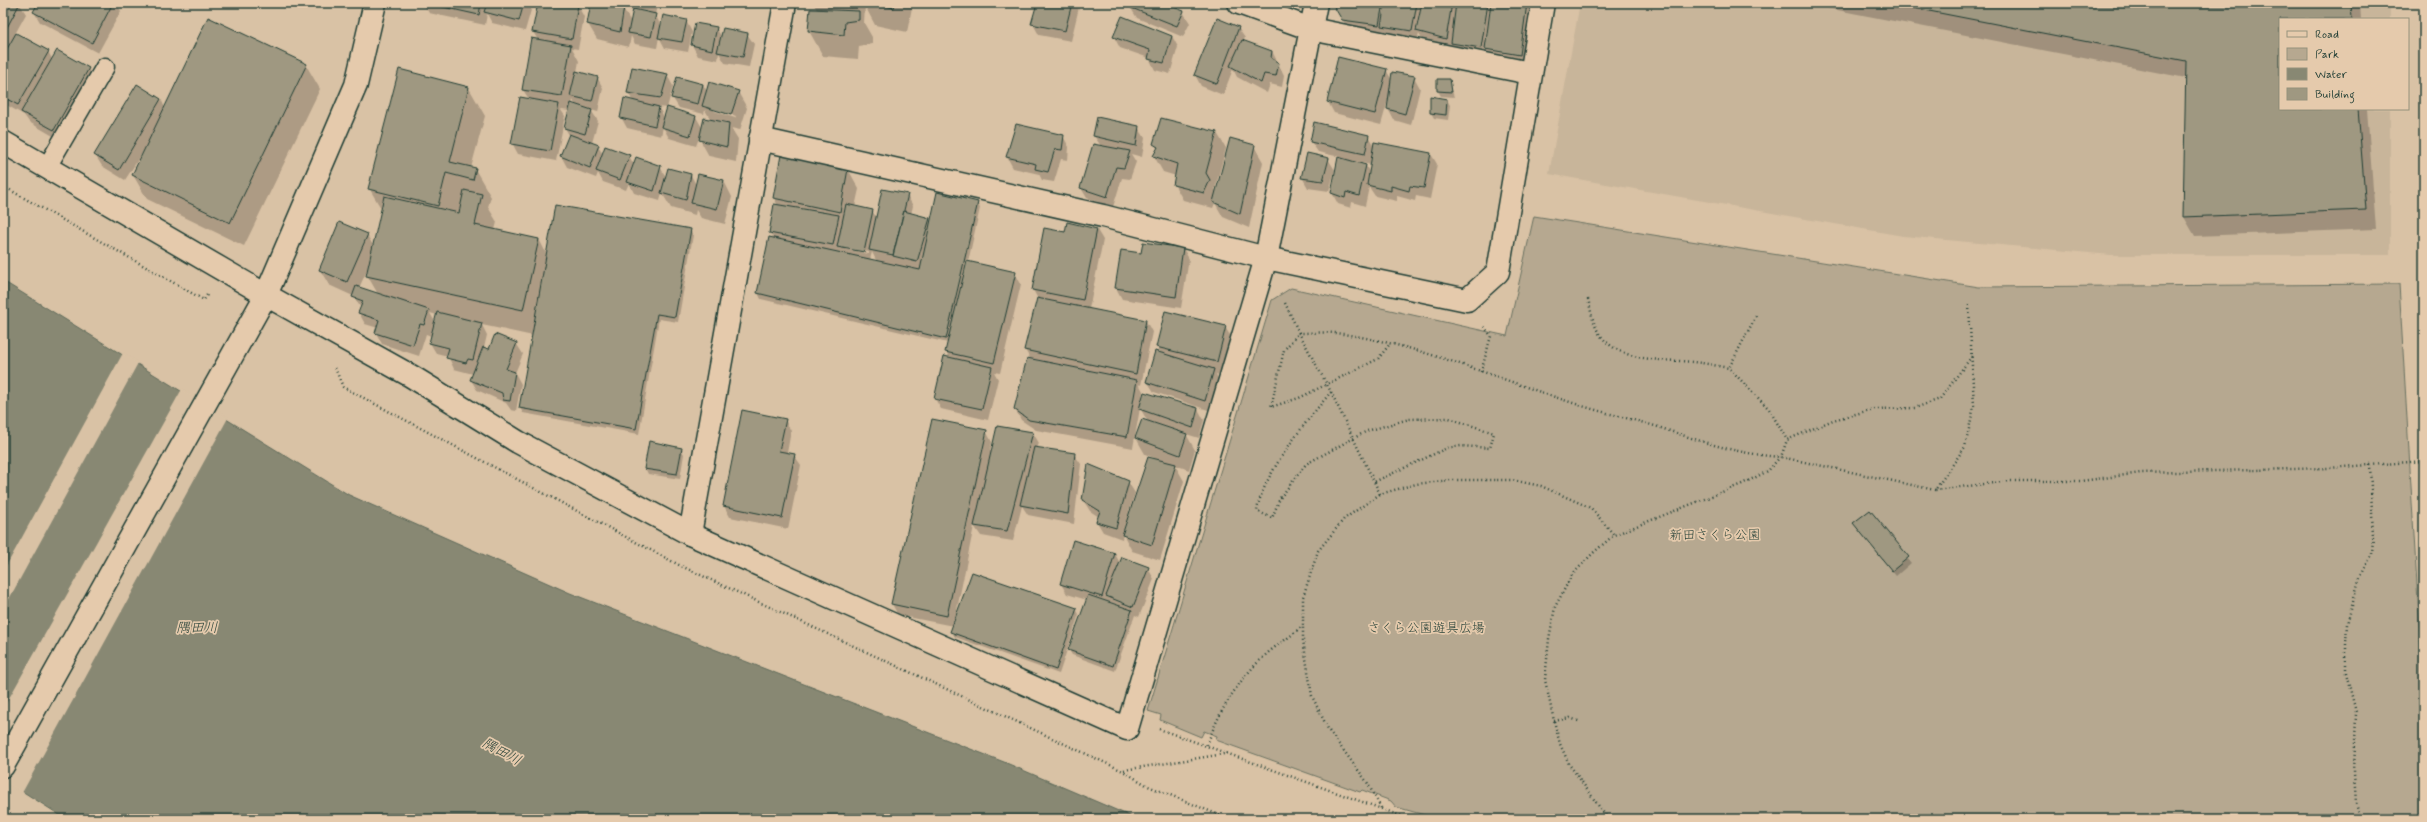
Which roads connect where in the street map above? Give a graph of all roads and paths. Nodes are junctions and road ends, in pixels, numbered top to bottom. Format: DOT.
graph roads {
  1 [pos="375,3"];
  2 [pos="785,3"];
  3 [pos="1239,3"];
  4 [pos="1316,3"];
  5 [pos="1543,3"];
  6 [pos="1311,29"];
  7 [pos="105,67"];
  8 [pos="1530,72"];
  9 [pos="760,139"];
  10 [pos="3,142"];
  11 [pos="47,167"];
  12 [pos="3,186"];
  13 [pos="1266,258"];
  14 [pos="225,271"];
  15 [pos="266,295"];
  16 [pos="1588,299"];
  17 [pos="1284,302"];
  18 [pos="1969,305"];
  19 [pos="1756,316"];
  20 [pos="1298,333"];
  21 [pos="1491,336"];
  22 [pos="1389,344"];
  23 [pos="1973,355"];
  24 [pos="1729,368"];
  25 [pos="1481,372"];
  26 [pos="1327,385"];
  27 [pos="1331,392"];
  28 [pos="1354,437"];
  29 [pos="1787,440"];
  30 [pos="1781,457"];
  31 [pos="2424,461"];
  32 [pos="2370,464"];
  33 [pos="1374,482"];
  34 [pos="1935,490"];
  35 [pos="1380,494"];
  36 [pos="690,534"];
  37 [pos="1614,535"];
  38 [pos="1302,626"];
  39 [pos="1554,721"];
  40 [pos="1581,722"];
  41 [pos="1161,729"];
  42 [pos="1207,745"];
  43 [pos="1230,753"];
  44 [pos="3,766"];
  45 [pos="1381,808"];
  46 [pos="1398,815"];
  47 [pos="1229,819"];
  48 [pos="1397,819"];
  49 [pos="1410,819"];
  50 [pos="1608,819"];
  51 [pos="2361,819"];
  1 -- 15 [label="street"];
  2 -- 9 [label="street"];
  3 -- 6 [label="street"];
  4 -- 6 [label="street"];
  5 -- 8 [label="street"];
  6 -- 8 [label="street"];
  6 -- 13 [label="street"];
  7 -- 11 [label="lane"];
  8 -- 13 [label="street"];
  9 -- 13 [label="street"];
  9 -- 36 [label="street"];
  10 -- 11 [label="street"];
  11 -- 14 [label="street"];
  12 -- 14 [label="path"];
  13 -- 36 [label="street"];
  14 -- 15 [label="street"];
  15 -- 36 [label="street"];
  15 -- 44 [label="street"];
  16 -- 24 [label="path"];
  17 -- 20 [label="path"];
  18 -- 23 [label="path"];
  19 -- 24 [label="path"];
  20 -- 22 [label="path"];
  20 -- 26 [label="path"];
  20 -- 26 [label="path"];
  21 -- 25 [label="path"];
  22 -- 25 [label="path"];
  22 -- 26 [label="path"];
  23 -- 29 [label="path"];
  23 -- 34 [label="path"];
  24 -- 29 [label="path"];
  25 -- 30 [label="path"];
  26 -- 27 [label="path"];
  27 -- 28 [label="path"];
  27 -- 28 [label="path"];
  28 -- 33 [label="path"];
  28 -- 33 [label="path"];
  29 -- 30 [label="path"];
  30 -- 34 [label="path"];
  30 -- 37 [label="path"];
  31 -- 32 [label="path"];
  32 -- 34 [label="path"];
  32 -- 51 [label="path"];
  33 -- 35 [label="path"];
  35 -- 37 [label="path"];
  35 -- 38 [label="path"];
  37 -- 39 [label="path"];
  38 -- 42 [label="path"];
  38 -- 45 [label="path"];
  39 -- 40 [label="path"];
  39 -- 50 [label="path"];
  41 -- 42 [label="path"];
  42 -- 43 [label="path"];
  43 -- 45 [label="path"];
  43 -- 47 [label="path"];
  45 -- 46 [label="path"];
  46 -- 48 [label="path"];
  46 -- 49 [label="path"];
}
